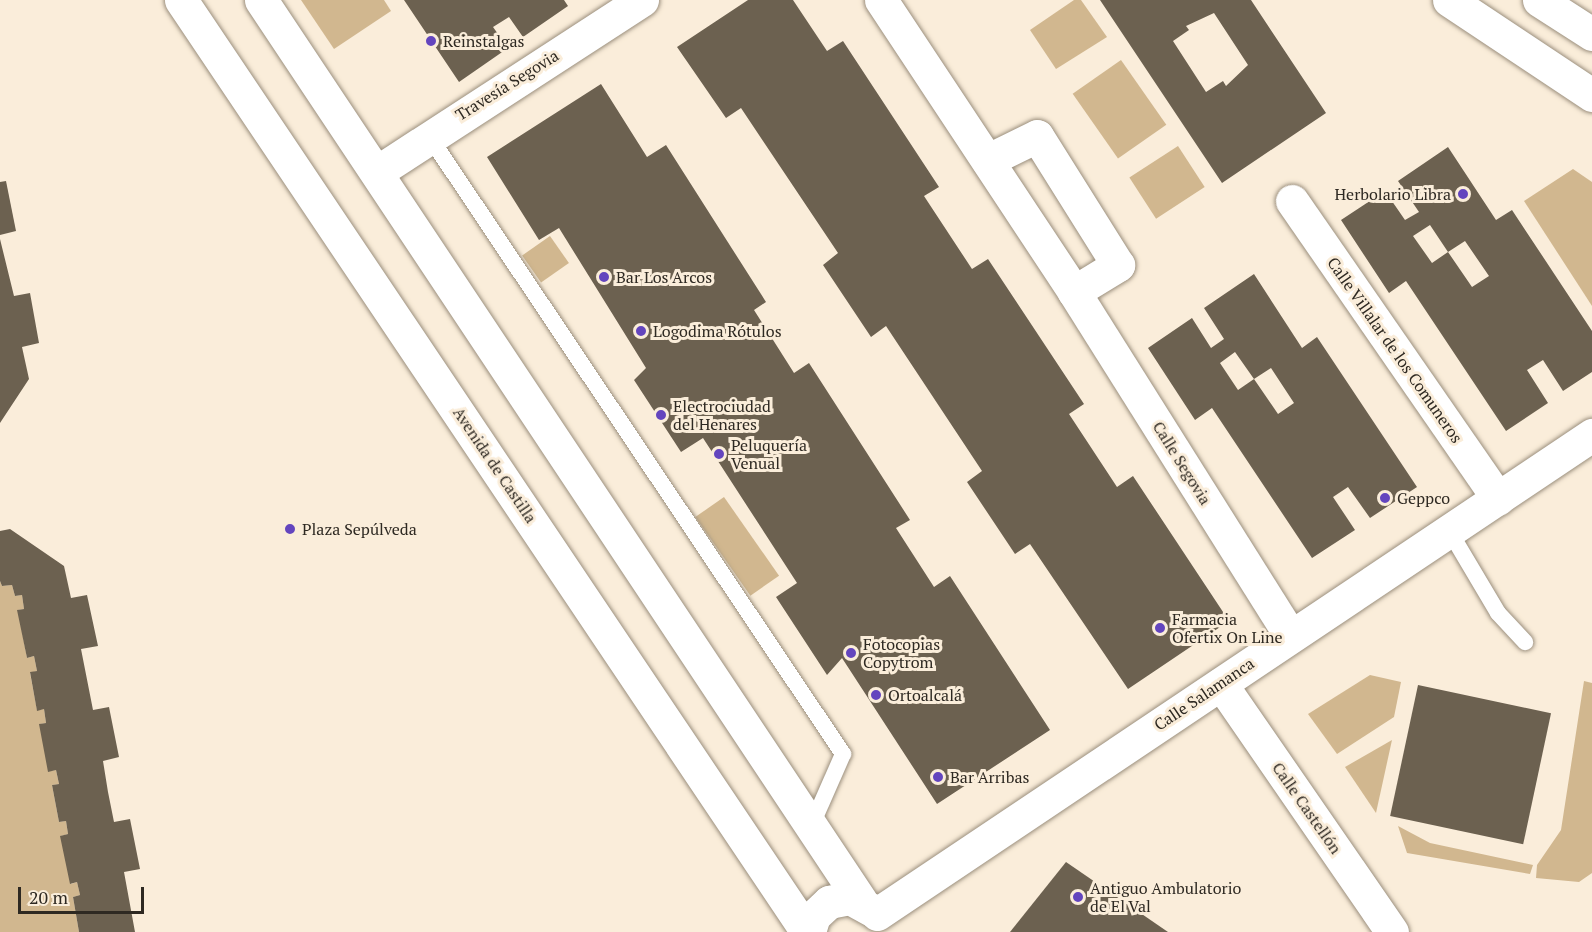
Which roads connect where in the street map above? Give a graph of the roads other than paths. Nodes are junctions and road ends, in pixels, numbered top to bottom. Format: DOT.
graph roads {
  1 [pos="181,0"];
  2 [pos="261,0"];
  3 [pos="881,0"];
  4 [pos="1449,0"];
  5 [pos="1539,0"];
  6 [pos="640,1"];
  7 [pos="1592,34"];
  8 [pos="1592,94"];
  9 [pos="429,136"];
  10 [pos="988,160"];
  11 [pos="377,172"];
  12 [pos="1292,201"];
  13 [pos="1074,292"];
  14 [pos="1592,435"];
  15 [pos="1498,499"];
  16 [pos="1450,532"];
  17 [pos="1290,635"];
  18 [pos="1524,642"];
  19 [pos="1221,684"];
  20 [pos="811,827"];
  21 [pos="877,922"];
  22 [pos="808,932"];
  23 [pos="1392,932"];
  1 -- 22 [label="street, Avenida de Castilla"];
  2 -- 11 [label="street"];
  3 -- 10 [label="street, Calle Segovia"];
  4 -- 8 [label="street"];
  5 -- 7 [label="street"];
  6 -- 9 [label="street, Travesía Segovia"];
  9 -- 11 [label="street, Travesía Segovia"];
  9 -- 20 [label="lane"];
  10 -- 13 [label="street, Calle Segovia"];
  10 -- 13 [label="street"];
  11 -- 20 [label="street"];
  12 -- 15 [label="street, Calle Villalar de los Comuneros"];
  13 -- 17 [label="street, Calle Segovia"];
  14 -- 15 [label="street, Calle Salamanca"];
  15 -- 16 [label="street, Calle Salamanca"];
  16 -- 17 [label="street, Calle Salamanca"];
  16 -- 18 [label="lane"];
  17 -- 19 [label="street, Calle Salamanca"];
  19 -- 21 [label="street, Calle Salamanca"];
  19 -- 23 [label="street, Calle Castellón"];
  20 -- 21 [label="street"];
  21 -- 22 [label="street, Avenida de Castilla"];
}
